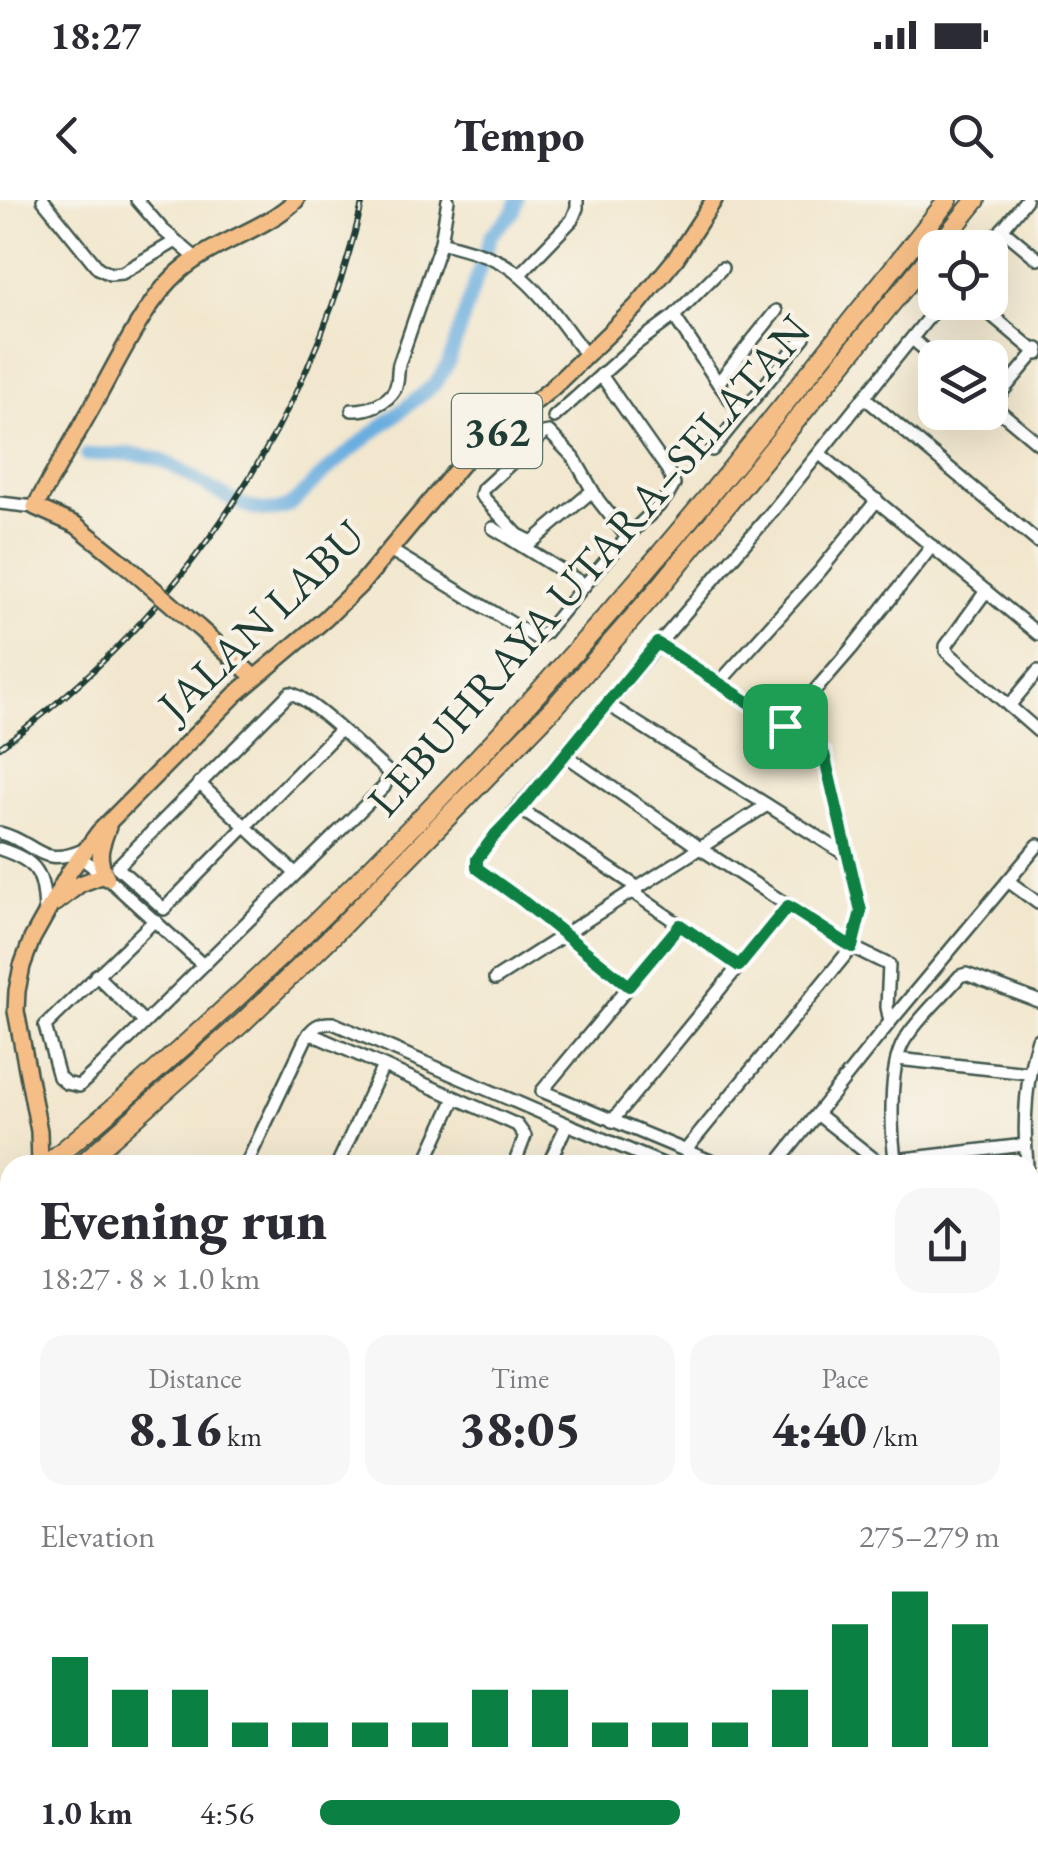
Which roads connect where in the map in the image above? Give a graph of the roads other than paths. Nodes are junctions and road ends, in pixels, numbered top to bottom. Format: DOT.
graph roads {
  1 [pos="43,200"];
  2 [pos="138,200"];
  3 [pos="296,200"];
  4 [pos="448,200"];
  5 [pos="577,200"];
  6 [pos="714,200"];
  7 [pos="948,200"];
  8 [pos="976,200"];
  9 [pos="1026,200"];
  10 [pos="952,230"];
  11 [pos="1002,230"];
  12 [pos="1008,235"];
  13 [pos="176,241"];
  14 [pos="440,242"];
  15 [pos="196,258"];
  16 [pos="1038,259"];
  17 [pos="722,268"];
  18 [pos="918,271"];
  19 [pos="519,276"];
  20 [pos="776,311"];
  21 [pos="674,316"];
  22 [pos="927,320"];
  23 [pos="998,320"];
  24 [pos="804,337"];
  25 [pos="912,339"];
  26 [pos="918,344"];
  27 [pos="1037,352"];
  28 [pos="586,355"];
  29 [pos="602,375"];
  30 [pos="718,383"];
  31 [pos="1008,385"];
  32 [pos="551,388"];
  33 [pos="864,397"];
  34 [pos="566,406"];
  35 [pos="352,410"];
  36 [pos="741,414"];
  37 [pos="554,417"];
  38 [pos="1008,418"];
  39 [pos="1038,443"];
  40 [pos="712,450"];
  41 [pos="820,454"];
  42 [pos="592,491"];
  43 [pos="877,500"];
  44 [pos="0,503"];
  45 [pos="35,507"];
  46 [pos="493,528"];
  47 [pos="628,538"];
  48 [pos="1038,542"];
  49 [pos="932,546"];
  50 [pos="390,550"];
  51 [pos="584,585"];
  52 [pos="986,591"];
  53 [pos="1038,634"];
  54 [pos="657,643"];
  55 [pos="277,659"];
  56 [pos="238,663"];
  57 [pos="1038,671"];
  58 [pos="254,677"];
  59 [pos="719,683"];
  60 [pos="236,694"];
  61 [pos="606,704"];
  62 [pos="1008,706"];
  63 [pos="785,726"];
  64 [pos="340,730"];
  65 [pos="1038,730"];
  66 [pos="564,754"];
  67 [pos="200,783"];
  68 [pos="766,805"];
  69 [pos="520,809"];
  70 [pos="112,819"];
  71 [pos="246,825"];
  72 [pos="0,833"];
  73 [pos="1038,846"];
  74 [pos="698,847"];
  75 [pos="0,849"];
  76 [pos="83,853"];
  77 [pos="848,856"];
  78 [pos="109,873"];
  79 [pos="295,873"];
  80 [pos="1008,881"];
  81 [pos="634,889"];
  82 [pos="1038,903"];
  83 [pos="788,906"];
  84 [pos="45,912"];
  85 [pos="155,920"];
  86 [pos="680,925"];
  87 [pos="564,934"];
  88 [pos="852,947"];
  89 [pos="203,965"];
  90 [pos="739,966"];
  91 [pos="96,975"];
  92 [pos="495,979"];
  93 [pos="629,986"];
  94 [pos="1038,1001"];
  95 [pos="144,1022"];
  96 [pos="890,1022"];
  97 [pos="309,1033"];
  98 [pos="1038,1039"];
  99 [pos="897,1059"];
  100 [pos="383,1066"];
  101 [pos="1029,1073"];
  102 [pos="456,1098"];
  103 [pos="817,1114"];
  104 [pos="612,1121"];
  105 [pos="567,1124"];
  106 [pos="1026,1145"];
  107 [pos="685,1151"];
  108 [pos="47,1155"];
  109 [pos="56,1155"];
  110 [pos="92,1155"];
  111 [pos="251,1155"];
  112 [pos="342,1155"];
  113 [pos="429,1155"];
  114 [pos="518,1155"];
  115 [pos="553,1155"];
  116 [pos="641,1155"];
  117 [pos="695,1155"];
  118 [pos="784,1155"];
  119 [pos="868,1155"];
  120 [pos="895,1155"];
  121 [pos="949,1155"];
  122 [pos="1027,1155"];
  1 -- 13 [label="street"];
  2 -- 13 [label="street"];
  3 -- 15 [label="main road"];
  4 -- 14 [label="street"];
  5 -- 19 [label="street"];
  6 -- 28 [label="main road, JALAN LABU / 362"];
  7 -- 109 [label="highway, LEBUHRAYA UTARA–SELATAN"];
  8 -- 10 [label="highway, LEBUHRAYA UTARA–SELATAN"];
  9 -- 11 [label="street"];
  12 -- 16 [label="street"];
  13 -- 15 [label="street"];
  14 -- 19 [label="street"];
  14 -- 35 [label="street"];
  15 -- 45 [label="main road"];
  17 -- 21 [label="street"];
  18 -- 110 [label="highway, LEBUHRAYA UTARA–SELATAN"];
  19 -- 28 [label="street"];
  20 -- 30 [label="street"];
  21 -- 29 [label="street"];
  21 -- 30 [label="street"];
  22 -- 25 [label="street"];
  23 -- 27 [label="street"];
  24 -- 36 [label="street"];
  25 -- 26 [label="street"];
  25 -- 33 [label="street"];
  27 -- 31 [label="street"];
  28 -- 32 [label="main road, JALAN LABU / 362"];
  29 -- 34 [label="street"];
  29 -- 47 [label="street"];
  30 -- 36 [label="street"];
  32 -- 34 [label="street"];
  32 -- 50 [label="main road, JALAN LABU / 362"];
  33 -- 41 [label="street"];
  33 -- 48 [label="street"];
  34 -- 37 [label="street"];
  36 -- 40 [label="street"];
  38 -- 39 [label="street"];
  41 -- 43 [label="street"];
  41 -- 54 [label="street"];
  42 -- 42 [label="street"];
  42 -- 47 [label="street"];
  43 -- 49 [label="street"];
  43 -- 59 [label="street"];
  44 -- 45 [label="street"];
  45 -- 56 [label="main road, bridge"];
  46 -- 51 [label="street"];
  47 -- 51 [label="street"];
  49 -- 52 [label="street"];
  49 -- 63 [label="street"];
  50 -- 51 [label="street"];
  50 -- 55 [label="main road, JALAN LABU / 362"];
  52 -- 53 [label="street"];
  52 -- 62 [label="street"];
  54 -- 59 [label="street"];
  54 -- 61 [label="street"];
  55 -- 56 [label="main road"];
  55 -- 58 [label="main road, JALAN LABU / 362"];
  56 -- 58 [label="main road"];
  56 -- 60 [label="main road"];
  57 -- 62 [label="street"];
  58 -- 60 [label="main road, JALAN LABU / 362"];
  59 -- 63 [label="street"];
  60 -- 70 [label="main road, JALAN LABU / 362"];
  61 -- 66 [label="street"];
  61 -- 68 [label="street"];
  62 -- 65 [label="street"];
  63 -- 77 [label="street"];
  64 -- 67 [label="street"];
  64 -- 71 [label="street"];
  64 -- 79 [label="street"];
  66 -- 69 [label="street"];
  66 -- 74 [label="street"];
  67 -- 71 [label="street"];
  67 -- 78 [label="street"];
  68 -- 74 [label="street"];
  68 -- 77 [label="street"];
  69 -- 81 [label="street"];
  69 -- 87 [label="street"];
  70 -- 76 [label="main road, JALAN LABU / 362"];
  70 -- 78 [label="main road"];
  71 -- 78 [label="street"];
  71 -- 79 [label="street"];
  72 -- 76 [label="street"];
  73 -- 80 [label="street"];
  74 -- 81 [label="street"];
  74 -- 83 [label="street"];
  75 -- 84 [label="street"];
  76 -- 78 [label="street"];
  76 -- 84 [label="main road, JALAN LABU / 362"];
  77 -- 88 [label="street"];
  78 -- 84 [label="main road"];
  78 -- 85 [label="street"];
  79 -- 89 [label="street"];
  80 -- 82 [label="street"];
  80 -- 96 [label="street"];
  81 -- 86 [label="street"];
  81 -- 87 [label="street"];
  83 -- 88 [label="street"];
  83 -- 90 [label="street"];
  84 -- 108 [label="main road, JALAN LABU / 362"];
  85 -- 89 [label="street"];
  85 -- 91 [label="street"];
  86 -- 90 [label="street"];
  86 -- 93 [label="street"];
  87 -- 92 [label="street"];
  87 -- 93 [label="street"];
  88 -- 96 [label="street"];
  88 -- 107 [label="street"];
  89 -- 95 [label="street"];
  90 -- 104 [label="street"];
  91 -- 95 [label="street"];
  91 -- 95 [label="street"];
  93 -- 104 [label="street"];
  94 -- 99 [label="street"];
  96 -- 103 [label="street"];
  97 -- 100 [label="street"];
  97 -- 105 [label="street"];
  97 -- 111 [label="street"];
  98 -- 101 [label="street"];
  99 -- 101 [label="street"];
  99 -- 120 [label="street"];
  100 -- 102 [label="street"];
  100 -- 112 [label="street"];
  101 -- 106 [label="street"];
  102 -- 113 [label="street"];
  102 -- 114 [label="street"];
  103 -- 118 [label="street"];
  103 -- 119 [label="street"];
  104 -- 107 [label="street"];
  105 -- 115 [label="street"];
  105 -- 116 [label="street"];
  106 -- 121 [label="street"];
  106 -- 122 [label="street"];
  107 -- 117 [label="street"];
}
